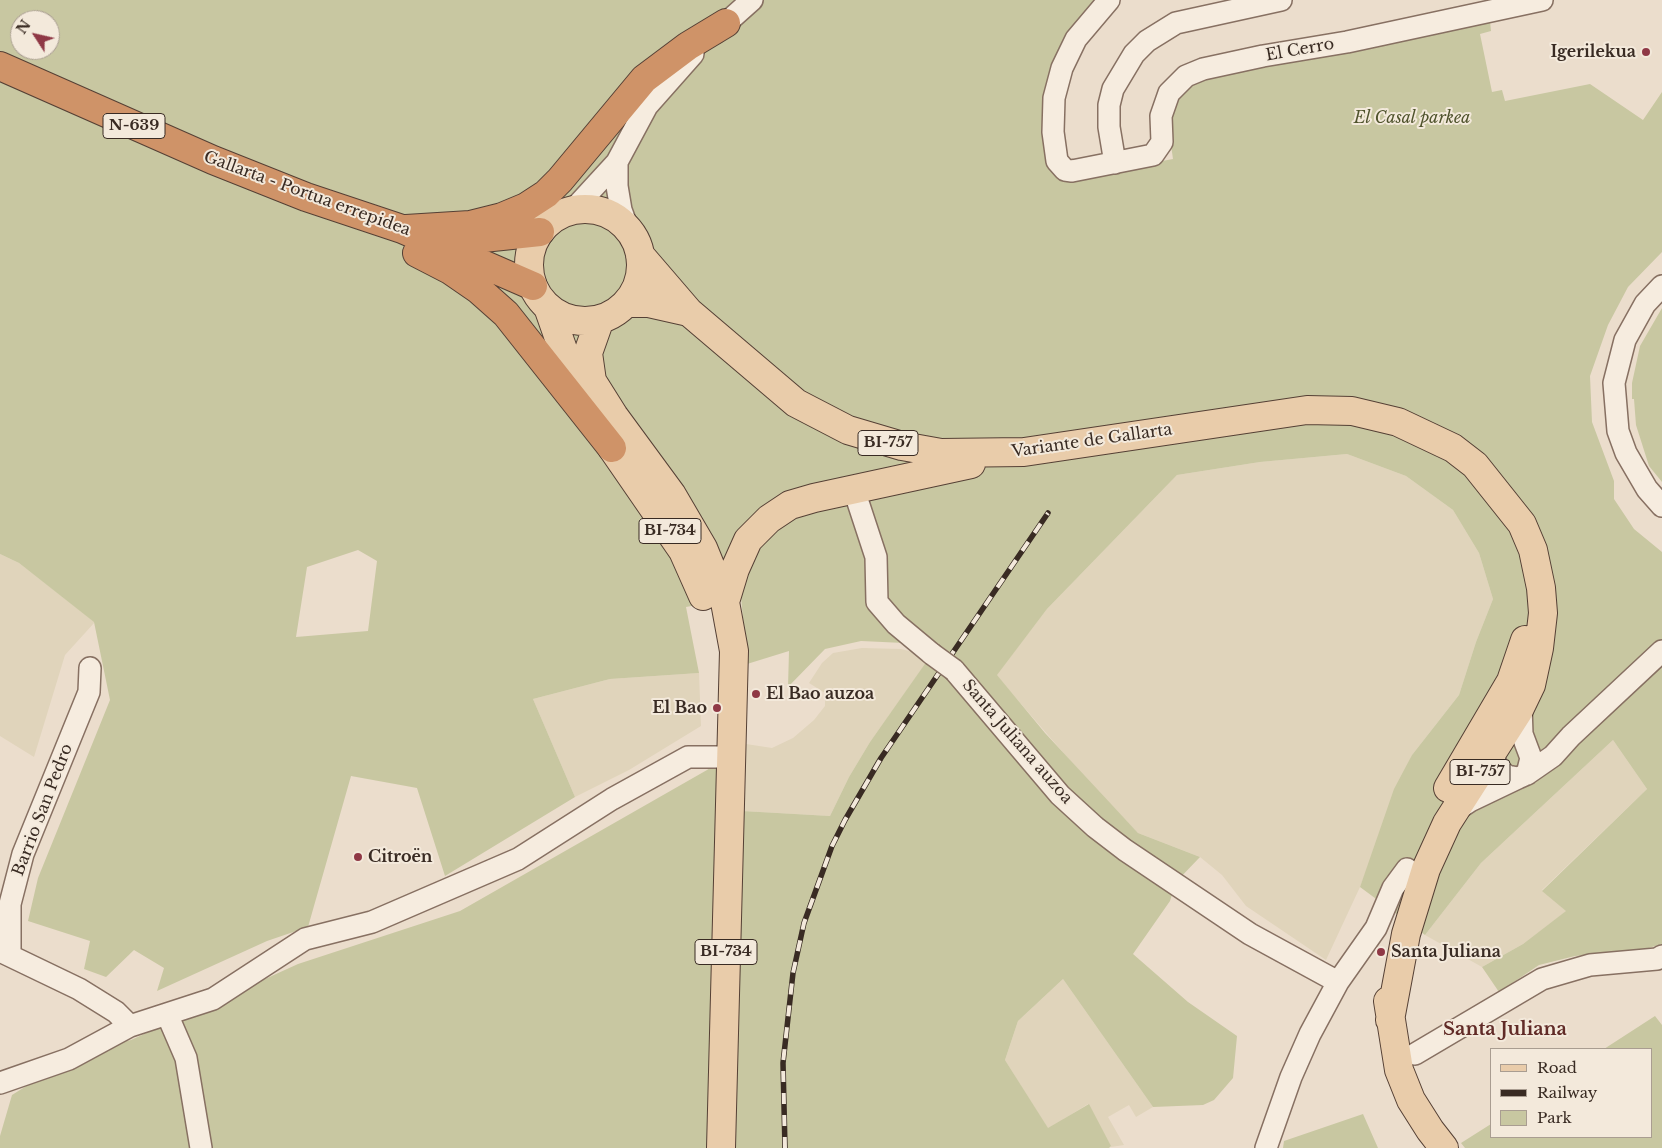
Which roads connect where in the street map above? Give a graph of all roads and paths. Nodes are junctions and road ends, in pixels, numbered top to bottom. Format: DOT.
graph roads {
  1 [pos="752,0"];
  2 [pos="1109,0"];
  3 [pos="1281,0"];
  4 [pos="1542,0"];
  5 [pos="726,22"];
  6 [pos="0,53"];
  7 [pos="0,66"];
  8 [pos="0,79"];
  9 [pos="56,91"];
  10 [pos="617,162"];
  11 [pos="1115,163"];
  12 [pos="306,197"];
  13 [pos="572,211"];
  14 [pos="413,229"];
  15 [pos="628,229"];
  16 [pos="540,232"];
  17 [pos="640,255"];
  18 [pos="1662,286"];
  19 [pos="540,297"];
  20 [pos="627,303"];
  21 [pos="689,312"];
  22 [pos="600,319"];
  23 [pos="612,448"];
  24 [pos="1024,452"];
  25 [pos="854,490"];
  26 [pos="1504,503"];
  27 [pos="1662,506"];
  28 [pos="725,602"];
  29 [pos="1523,648"];
  30 [pos="1662,652"];
  31 [pos="90,668"];
  32 [pos="1521,706"];
  33 [pos="732,719"];
  34 [pos="1571,736"];
  35 [pos="1528,746"];
  36 [pos="1493,751"];
  37 [pos="732,757"];
  38 [pos="1461,767"];
  39 [pos="1522,776"];
  40 [pos="1455,811"];
  41 [pos="1432,856"];
  42 [pos="1388,919"];
  43 [pos="5,953"];
  44 [pos="1662,956"];
  45 [pos="1338,982"];
  46 [pos="167,1014"];
  47 [pos="1390,1020"];
  48 [pos="130,1026"];
  49 [pos="1414,1054"];
  50 [pos="0,1082"];
  51 [pos="1437,1139"];
  52 [pos="202,1148"];
  53 [pos="721,1148"];
  54 [pos="1266,1148"];
  1 -- 5 [label="street"];
  2 -- 11 [label="street, El Cerro"];
  3 -- 11 [label="street"];
  4 -- 11 [label="street, El Cerro"];
  5 -- 10 [label="street"];
  5 -- 14 [label="highway"];
  6 -- 9 [label="highway"];
  7 -- 9 [label="highway, Gallarta - Portua errepidea / N-639"];
  8 -- 9 [label="highway"];
  9 -- 12 [label="highway, Gallarta - Portua errepidea / N-639"];
  10 -- 13 [label="street"];
  10 -- 15 [label="street"];
  12 -- 14 [label="highway, Gallarta - Portua errepidea / N-639"];
  12 -- 23 [label="highway"];
  13 -- 15 [label="main road"];
  13 -- 16 [label="main road"];
  14 -- 16 [label="highway, Gallarta - Portua errepidea / N-639"];
  14 -- 19 [label="highway, Gallarta - Portua errepidea / N-639"];
  15 -- 17 [label="main road"];
  16 -- 19 [label="main road"];
  17 -- 20 [label="main road"];
  17 -- 21 [label="main road, Variante de Gallarta / BI-757"];
  18 -- 27 [label="street"];
  19 -- 22 [label="main road"];
  19 -- 23 [label="main road, BI-734"];
  20 -- 21 [label="main road, Variante de Gallarta / BI-757"];
  20 -- 22 [label="main road"];
  21 -- 24 [label="main road, Variante de Gallarta / BI-757"];
  22 -- 28 [label="main road, BI-734"];
  23 -- 33 [label="main road, BI-734"];
  24 -- 25 [label="main road"];
  24 -- 26 [label="main road, Variante de Gallarta / BI-757"];
  25 -- 28 [label="main road"];
  25 -- 45 [label="street, Santa Juliana auzoa, bridge"];
  26 -- 29 [label="main road, Variante de Gallarta / BI-757"];
  26 -- 32 [label="main road, Variante de Gallarta / BI-757"];
  28 -- 33 [label="main road, BI-734"];
  29 -- 36 [label="street"];
  29 -- 38 [label="main road, Variante de Gallarta / BI-757"];
  30 -- 34 [label="street"];
  31 -- 43 [label="street, Barrio San Pedro"];
  32 -- 35 [label="street"];
  32 -- 36 [label="main road, Variante de Gallarta / BI-757"];
  33 -- 37 [label="main road, BI-734"];
  34 -- 35 [label="street"];
  34 -- 39 [label="street"];
  35 -- 36 [label="street"];
  35 -- 39 [label="street"];
  36 -- 38 [label="street"];
  36 -- 39 [label="street"];
  36 -- 40 [label="main road, Variante de Gallarta / BI-757"];
  37 -- 46 [label="street"];
  37 -- 53 [label="main road, BI-734"];
  38 -- 42 [label="main road, Variante de Gallarta / BI-757"];
  39 -- 40 [label="street"];
  40 -- 41 [label="main road, Variante de Gallarta / BI-757"];
  41 -- 42 [label="street"];
  41 -- 47 [label="main road, Variante de Gallarta / BI-757"];
  42 -- 45 [label="street"];
  42 -- 47 [label="main road, Variante de Gallarta / BI-757"];
  43 -- 48 [label="street"];
  44 -- 49 [label="street"];
  45 -- 54 [label="street"];
  46 -- 48 [label="street"];
  46 -- 52 [label="street"];
  47 -- 51 [label="main road, BI-757"];
  48 -- 50 [label="street"];
}
